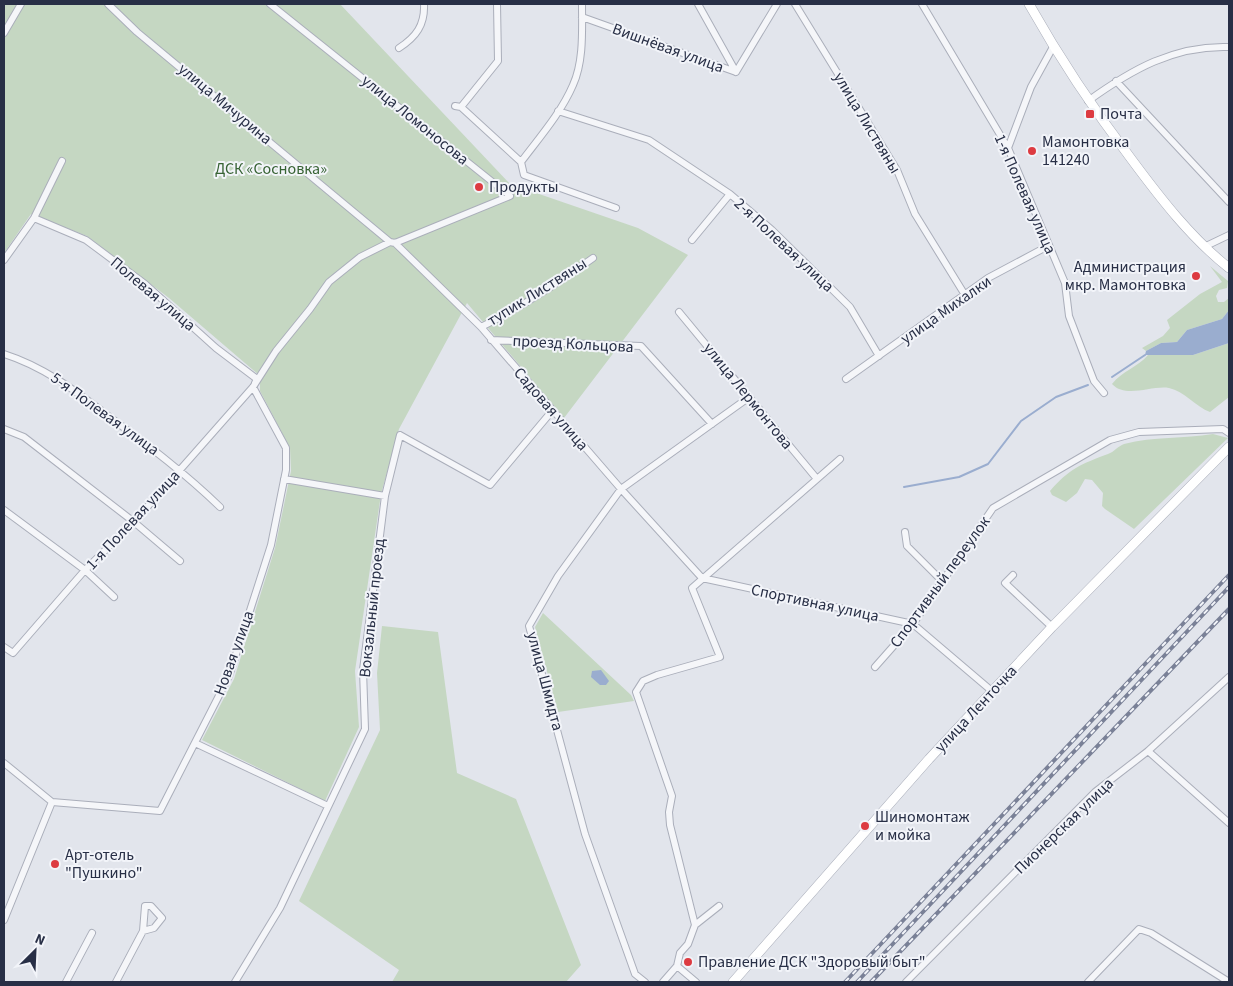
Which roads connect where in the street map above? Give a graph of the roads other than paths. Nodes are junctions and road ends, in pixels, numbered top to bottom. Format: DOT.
graph roads {
  1 [pos="20,4"];
  2 [pos="108,4"];
  3 [pos="270,4"];
  4 [pos="424,4"];
  5 [pos="497,4"];
  6 [pos="582,4"];
  7 [pos="698,4"];
  8 [pos="777,4"];
  9 [pos="795,4"];
  10 [pos="922,4"];
  11 [pos="1029,4"];
  12 [pos="582,17"];
  13 [pos="4,33"];
  14 [pos="1053,47"];
  15 [pos="1229,47"];
  16 [pos="399,48"];
  17 [pos="736,72"];
  18 [pos="1116,81"];
  19 [pos="1088,101"];
  20 [pos="558,111"];
  21 [pos="1008,148"];
  22 [pos="62,161"];
  23 [pos="521,162"];
  24 [pos="730,194"];
  25 [pos="1229,202"];
  26 [pos="616,208"];
  27 [pos="34,218"];
  28 [pos="1229,235"];
  29 [pos="692,240"];
  30 [pos="392,243"];
  31 [pos="1048,246"];
  32 [pos="1206,246"];
  33 [pos="592,258"];
  34 [pos="4,260"];
  35 [pos="1229,268"];
  36 [pos="965,295"];
  37 [pos="679,312"];
  38 [pos="480,327"];
  39 [pos="491,340"];
  40 [pos="4,354"];
  41 [pos="879,356"];
  42 [pos="846,379"];
  43 [pos="253,387"];
  44 [pos="1104,393"];
  45 [pos="748,398"];
  46 [pos="552,410"];
  47 [pos="712,424"];
  48 [pos="4,428"];
  49 [pos="1229,433"];
  50 [pos="1229,447"];
  51 [pos="840,459"];
  52 [pos="180,469"];
  53 [pos="284,479"];
  54 [pos="817,479"];
  55 [pos="621,489"];
  56 [pos="385,496"];
  57 [pos="220,507"];
  58 [pos="4,510"];
  59 [pos="134,522"];
  60 [pos="905,532"];
  61 [pos="180,561"];
  62 [pos="85,570"];
  63 [pos="1013,575"];
  64 [pos="702,578"];
  65 [pos="943,582"];
  66 [pos="114,597"];
  67 [pos="913,624"];
  68 [pos="1052,627"];
  69 [pos="4,647"];
  70 [pos="875,667"];
  71 [pos="1229,677"];
  72 [pos="1222,682"];
  73 [pos="1229,687"];
  74 [pos="992,692"];
  75 [pos="195,743"];
  76 [pos="1148,751"];
  77 [pos="4,763"];
  78 [pos="52,802"];
  79 [pos="328,806"];
  80 [pos="1229,823"];
  81 [pos="719,906"];
  82 [pos="4,920"];
  83 [pos="695,925"];
  84 [pos="143,931"];
  85 [pos="92,933"];
  86 [pos="677,966"];
  87 [pos="66,982"];
  88 [pos="116,982"];
  89 [pos="235,982"];
  90 [pos="645,982"];
  91 [pos="663,982"];
  92 [pos="696,982"];
  93 [pos="733,982"];
  94 [pos="906,982"];
  95 [pos="1088,982"];
  96 [pos="1229,982"];
  1 -- 13 [label="street"];
  2 -- 30 [label="street, улица Мичурина"];
  3 -- 30 [label="street, улица Ломоносова"];
  4 -- 16 [label="street"];
  5 -- 23 [label="street"];
  6 -- 12 [label="street"];
  7 -- 17 [label="street"];
  8 -- 17 [label="street, Вишнёвая улица"];
  9 -- 36 [label="street, улица Листвяны"];
  10 -- 21 [label="street, 1-я Полевая улица"];
  11 -- 14 [label="main road"];
  12 -- 17 [label="street, Вишнёвая улица"];
  12 -- 20 [label="street"];
  14 -- 19 [label="main road"];
  14 -- 21 [label="street"];
  15 -- 18 [label="street"];
  18 -- 19 [label="street"];
  18 -- 25 [label="street"];
  19 -- 32 [label="main road"];
  20 -- 23 [label="street"];
  20 -- 24 [label="street, 2-я Полевая улица"];
  21 -- 31 [label="street, 1-я Полевая улица"];
  22 -- 27 [label="street"];
  23 -- 26 [label="street"];
  24 -- 29 [label="street"];
  24 -- 41 [label="street, 2-я Полевая улица"];
  27 -- 34 [label="street"];
  27 -- 43 [label="street, Полевая улица"];
  28 -- 32 [label="street"];
  30 -- 38 [label="street, Садовая улица"];
  30 -- 43 [label="street, 1-я Полевая улица"];
  31 -- 36 [label="street, улица Михалки"];
  31 -- 44 [label="street, 1-я Полевая улица"];
  32 -- 35 [label="main road"];
  33 -- 38 [label="street, тупик Листвяны"];
  36 -- 41 [label="street, улица Михалки"];
  37 -- 45 [label="street, улица Лермонтова"];
  38 -- 39 [label="street, Садовая улица"];
  39 -- 46 [label="street, Садовая улица"];
  39 -- 47 [label="street, проезд Кольцова"];
  40 -- 52 [label="street, 5-я Полевая улица"];
  41 -- 42 [label="street, улица Михалки"];
  43 -- 52 [label="street, 1-я Полевая улица"];
  43 -- 53 [label="street, Новая улица"];
  45 -- 47 [label="street, улица Шмидта"];
  45 -- 54 [label="street, улица Лермонтова"];
  46 -- 55 [label="street, Садовая улица"];
  46 -- 56 [label="street, Вокзальный проезд"];
  47 -- 55 [label="street, улица Шмидта"];
  48 -- 59 [label="street"];
  49 -- 65 [label="street, Спортивный переулок"];
  50 -- 68 [label="main road, улица Ленточка"];
  51 -- 54 [label="street"];
  52 -- 57 [label="street, 5-я Полевая улица"];
  52 -- 59 [label="street, 1-я Полевая улица"];
  53 -- 56 [label="street"];
  53 -- 75 [label="street, Новая улица"];
  54 -- 64 [label="street"];
  55 -- 64 [label="street, Садовая улица"];
  55 -- 90 [label="street, улица Шмидта"];
  56 -- 79 [label="street, Вокзальный проезд"];
  58 -- 62 [label="street"];
  59 -- 61 [label="street"];
  59 -- 62 [label="street, 1-я Полевая улица"];
  60 -- 65 [label="street"];
  62 -- 66 [label="street"];
  62 -- 69 [label="street, 1-я Полевая улица"];
  63 -- 68 [label="street"];
  64 -- 67 [label="street, Спортивная улица"];
  64 -- 83 [label="street"];
  65 -- 67 [label="street, Спортивный переулок"];
  67 -- 70 [label="street, Спортивный переулок"];
  67 -- 74 [label="street, Спортивная улица"];
  68 -- 74 [label="main road, улица Ленточка"];
  71 -- 72 [label="street, Пионерская улица"];
  72 -- 73 [label="street"];
  72 -- 76 [label="street, Пионерская улица"];
  74 -- 93 [label="main road, улица Ленточка"];
  75 -- 78 [label="street, Новая улица"];
  75 -- 79 [label="street"];
  76 -- 80 [label="street"];
  76 -- 94 [label="street, Пионерская улица"];
  77 -- 78 [label="street"];
  78 -- 82 [label="street"];
  79 -- 89 [label="street, Вокзальный проезд"];
  81 -- 83 [label="street"];
  83 -- 86 [label="street"];
  84 -- 88 [label="street"];
  85 -- 87 [label="street"];
  86 -- 91 [label="street"];
  86 -- 92 [label="street"];
  95 -- 96 [label="street"];
}
